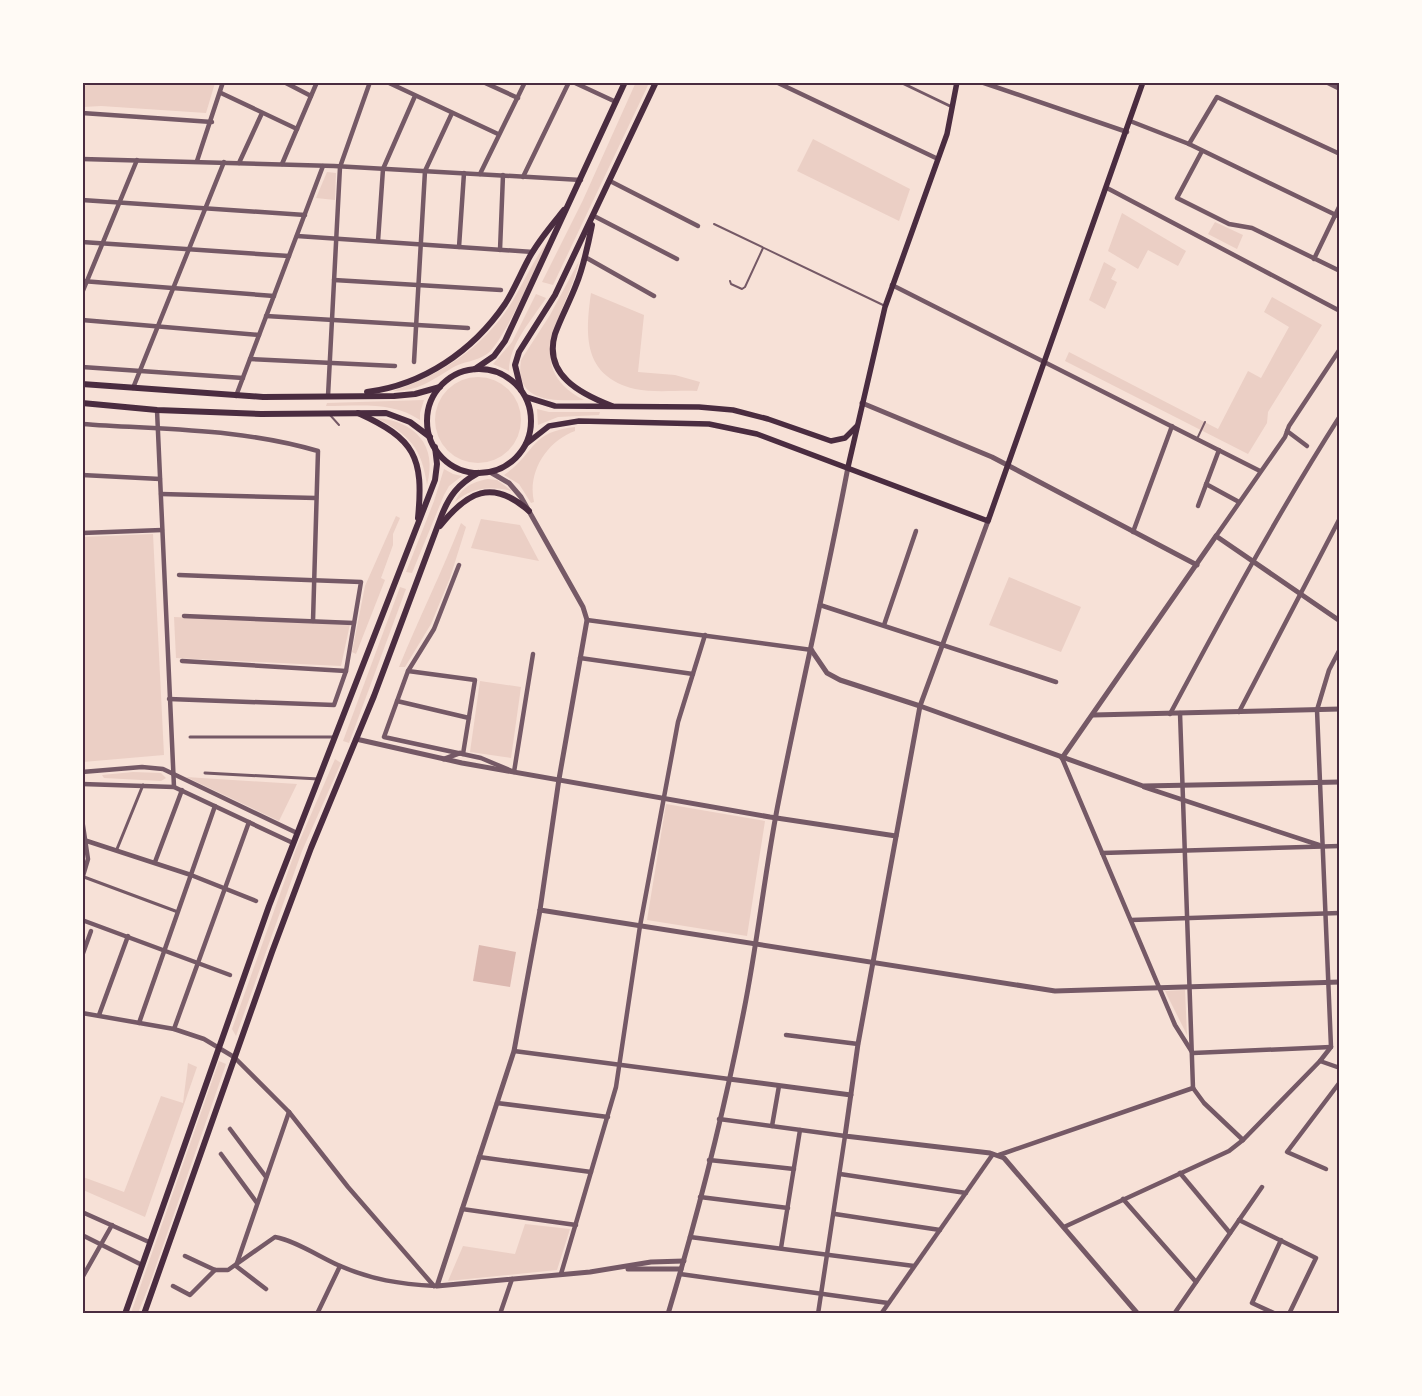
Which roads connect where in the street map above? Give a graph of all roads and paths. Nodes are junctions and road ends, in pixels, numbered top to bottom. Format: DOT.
graph roads {
  1 [pos="223,82"];
  2 [pos="284,82"];
  3 [pos="317,82"];
  4 [pos="370,82"];
  5 [pos="387,82"];
  6 [pos="483,82"];
  7 [pos="525,82"];
  8 [pos="571,82"];
  9 [pos="625,82"];
  10 [pos="656,82"];
  11 [pos="776,82"];
  12 [pos="900,82"];
  13 [pos="957,82"];
  14 [pos="981,82"];
  15 [pos="1144,82"];
  16 [pos="1326,82"];
  17 [pos="1340,89"];
  18 [pos="221,93"];
  19 [pos="311,96"];
  20 [pos="415,96"];
  21 [pos="518,98"];
  22 [pos="616,102"];
  23 [pos="953,107"];
  24 [pos="82,112"];
  25 [pos="262,113"];
  26 [pos="452,113"];
  27 [pos="1130,121"];
  28 [pos="212,122"];
  29 [pos="297,129"];
  30 [pos="1126,132"];
  31 [pos="498,134"];
  32 [pos="1189,144"];
  33 [pos="1202,151"];
  34 [pos="1340,154"];
  35 [pos="82,158"];
  36 [pos="938,158"];
  37 [pos="137,160"];
  38 [pos="197,162"];
  39 [pos="224,162"];
  40 [pos="239,163"];
  41 [pos="282,164"];
  42 [pos="323,166"];
  43 [pos="340,167"];
  44 [pos="383,169"];
  45 [pos="424,171"];
  46 [pos="464,173"];
  47 [pos="480,174"];
  48 [pos="503,175"];
  49 [pos="523,176"];
  50 [pos="581,180"];
  51 [pos="610,180"];
  52 [pos="1107,188"];
  53 [pos="572,199"];
  54 [pos="82,200"];
  55 [pos="120,202"];
  56 [pos="1340,205"];
  57 [pos="206,208"];
  58 [pos="305,215"];
  59 [pos="594,216"];
  60 [pos="1337,216"];
  61 [pos="714,224"];
  62 [pos="698,226"];
  63 [pos="297,236"];
  64 [pos="336,238"];
  65 [pos="378,241"];
  66 [pos="82,242"];
  67 [pos="103,243"];
  68 [pos="420,244"];
  69 [pos="459,247"];
  70 [pos="762,248"];
  71 [pos="189,249"];
  72 [pos="500,250"];
  73 [pos="533,252"];
  74 [pos="289,256"];
  75 [pos="585,257"];
  76 [pos="1314,258"];
  77 [pos="677,259"];
  78 [pos="1340,271"];
  79 [pos="334,280"];
  80 [pos="730,281"];
  81 [pos="85,282"];
  82 [pos="892,285"];
  83 [pos="418,286"];
  84 [pos="173,288"];
  85 [pos="501,290"];
  86 [pos="82,293"];
  87 [pos="274,296"];
  88 [pos="654,296"];
  89 [pos="885,307"];
  90 [pos="1340,311"];
  91 [pos="266,316"];
  92 [pos="82,320"];
  93 [pos="332,320"];
  94 [pos="416,325"];
  95 [pos="158,326"];
  96 [pos="468,328"];
  97 [pos="259,335"];
  98 [pos="1340,350"];
  99 [pos="250,359"];
  100 [pos="1045,361"];
  101 [pos="414,362"];
  102 [pos="330,363"];
  103 [pos="395,366"];
  104 [pos="82,367"];
  105 [pos="475,369"];
  106 [pos="140,371"];
  107 [pos="243,378"];
  108 [pos="82,384"];
  109 [pos="440,387"];
  110 [pos="133,388"];
  111 [pos="521,390"];
  112 [pos="342,395"];
  113 [pos="236,396"];
  114 [pos="328,396"];
  115 [pos="526,398"];
  116 [pos="82,403"];
  117 [pos="862,403"];
  118 [pos="612,406"];
  119 [pos="157,410"];
  120 [pos="357,412"];
  121 [pos="328,413"];
  122 [pos="1340,416"];
  123 [pos="1205,422"];
  124 [pos="82,424"];
  125 [pos="339,425"];
  126 [pos="857,426"];
  127 [pos="1172,426"];
  128 [pos="158,427"];
  129 [pos="1287,431"];
  130 [pos="430,437"];
  131 [pos="1197,439"];
  132 [pos="526,444"];
  133 [pos="1307,446"];
  134 [pos="435,447"];
  135 [pos="1219,450"];
  136 [pos="1008,466"];
  137 [pos="848,467"];
  138 [pos="490,472"];
  139 [pos="1260,472"];
  140 [pos="478,473"];
  141 [pos="82,476"];
  142 [pos="160,479"];
  143 [pos="1206,484"];
  144 [pos="161,494"];
  145 [pos="316,498"];
  146 [pos="1239,502"];
  147 [pos="1198,506"];
  148 [pos="529,510"];
  149 [pos="1340,518"];
  150 [pos="988,521"];
  151 [pos="417,528"];
  152 [pos="162,530"];
  153 [pos="436,531"];
  154 [pos="916,531"];
  155 [pos="1133,532"];
  156 [pos="82,533"];
  157 [pos="1216,536"];
  158 [pos="1252,561"];
  159 [pos="1197,565"];
  160 [pos="458,566"];
  161 [pos="180,576"];
  162 [pos="314,580"];
  163 [pos="1301,594"];
  164 [pos="820,605"];
  165 [pos="184,616"];
  166 [pos="587,620"];
  167 [pos="1340,620"];
  168 [pos="313,621"];
  169 [pos="354,624"];
  170 [pos="884,625"];
  171 [pos="705,635"];
  172 [pos="942,645"];
  173 [pos="812,650"];
  174 [pos="1340,650"];
  175 [pos="533,654"];
  176 [pos="580,658"];
  177 [pos="182,661"];
  178 [pos="346,671"];
  179 [pos="408,671"];
  180 [pos="693,674"];
  181 [pos="1056,682"];
  182 [pos="169,699"];
  183 [pos="397,701"];
  184 [pos="920,706"];
  185 [pos="1340,709"];
  186 [pos="1317,710"];
  187 [pos="1239,712"];
  188 [pos="1170,714"];
  189 [pos="1180,714"];
  190 [pos="1093,715"];
  191 [pos="469,718"];
  192 [pos="190,738"];
  193 [pos="335,738"];
  194 [pos="356,739"];
  195 [pos="461,754"];
  196 [pos="1062,758"];
  197 [pos="443,759"];
  198 [pos="82,772"];
  199 [pos="514,772"];
  200 [pos="205,773"];
  201 [pos="174,774"];
  202 [pos="318,779"];
  203 [pos="559,779"];
  204 [pos="1320,782"];
  205 [pos="1340,782"];
  206 [pos="82,784"];
  207 [pos="143,785"];
  208 [pos="1142,786"];
  209 [pos="1183,786"];
  210 [pos="174,787"];
  211 [pos="182,790"];
  212 [pos="664,798"];
  213 [pos="1183,800"];
  214 [pos="215,806"];
  215 [pos="775,818"];
  216 [pos="82,819"];
  217 [pos="249,822"];
  218 [pos="297,833"];
  219 [pos="896,836"];
  220 [pos="87,841"];
  221 [pos="293,843"];
  222 [pos="1340,846"];
  223 [pos="1323,847"];
  224 [pos="117,849"];
  225 [pos="1185,851"];
  226 [pos="1102,853"];
  227 [pos="155,862"];
  228 [pos="191,875"];
  229 [pos="83,878"];
  230 [pos="226,888"];
  231 [pos="256,901"];
  232 [pos="540,910"];
  233 [pos="178,912"];
  234 [pos="1340,913"];
  235 [pos="1326,914"];
  236 [pos="1188,918"];
  237 [pos="82,920"];
  238 [pos="1131,920"];
  239 [pos="640,926"];
  240 [pos="91,930"];
  241 [pos="128,936"];
  242 [pos="757,944"];
  243 [pos="164,951"];
  244 [pos="82,956"];
  245 [pos="874,962"];
  246 [pos="200,963"];
  247 [pos="230,975"];
  248 [pos="1330,982"];
  249 [pos="1340,982"];
  250 [pos="1190,986"];
  251 [pos="1160,988"];
  252 [pos="82,1013"];
  253 [pos="99,1015"];
  254 [pos="139,1023"];
  255 [pos="174,1029"];
  256 [pos="786,1035"];
  257 [pos="858,1044"];
  258 [pos="219,1047"];
  259 [pos="1331,1047"];
  260 [pos="514,1051"];
  261 [pos="1192,1054"];
  262 [pos="234,1057"];
  263 [pos="1320,1061"];
  264 [pos="620,1065"];
  265 [pos="1340,1068"];
  266 [pos="729,1079"];
  267 [pos="1340,1082"];
  268 [pos="780,1086"];
  269 [pos="1193,1088"];
  270 [pos="851,1096"];
  271 [pos="497,1103"];
  272 [pos="288,1112"];
  273 [pos="608,1117"];
  274 [pos="719,1119"];
  275 [pos="772,1126"];
  276 [pos="230,1129"];
  277 [pos="800,1130"];
  278 [pos="845,1136"];
  279 [pos="1242,1140"];
  280 [pos="221,1154"];
  281 [pos="996,1154"];
  282 [pos="479,1157"];
  283 [pos="708,1160"];
  284 [pos="794,1169"];
  285 [pos="1326,1169"];
  286 [pos="591,1172"];
  287 [pos="1180,1173"];
  288 [pos="840,1174"];
  289 [pos="266,1177"];
  290 [pos="1262,1187"];
  291 [pos="966,1192"];
  292 [pos="699,1197"];
  293 [pos="1123,1199"];
  294 [pos="257,1203"];
  295 [pos="788,1208"];
  296 [pos="462,1209"];
  297 [pos="82,1212"];
  298 [pos="835,1214"];
  299 [pos="1239,1220"];
  300 [pos="112,1225"];
  301 [pos="576,1225"];
  302 [pos="1064,1227"];
  303 [pos="940,1230"];
  304 [pos="1230,1233"];
  305 [pos="82,1235"];
  306 [pos="690,1237"];
  307 [pos="1281,1240"];
  308 [pos="149,1242"];
  309 [pos="101,1246"];
  310 [pos="781,1248"];
  311 [pos="828,1255"];
  312 [pos="186,1256"];
  313 [pos="684,1261"];
  314 [pos="142,1265"];
  315 [pos="340,1266"];
  316 [pos="914,1266"];
  317 [pos="234,1267"];
  318 [pos="618,1268"];
  319 [pos="215,1270"];
  320 [pos="680,1272"];
  321 [pos="561,1274"];
  322 [pos="82,1278"];
  323 [pos="512,1279"];
  324 [pos="1196,1282"];
  325 [pos="173,1286"];
  326 [pos="435,1286"];
  327 [pos="266,1289"];
  328 [pos="821,1294"];
  329 [pos="888,1303"];
  330 [pos="670,1313"];
  331 [pos="125,1314"];
  332 [pos="144,1314"];
  333 [pos="317,1314"];
  334 [pos="500,1314"];
  335 [pos="818,1314"];
  336 [pos="881,1314"];
  337 [pos="1138,1314"];
  338 [pos="1174,1314"];
  339 [pos="1276,1314"];
  340 [pos="1289,1314"];
  1 -- 18 [label="street"];
  2 -- 19 [label="street"];
  3 -- 19 [label="street"];
  4 -- 43 [label="street"];
  5 -- 20 [label="street"];
  6 -- 21 [label="street"];
  7 -- 21 [label="street"];
  8 -- 22 [label="street"];
  8 -- 49 [label="street"];
  9 -- 22 [label="main road"];
  10 -- 51 [label="main road"];
  11 -- 36 [label="street"];
  12 -- 23 [label="street"];
  13 -- 23 [label="main road"];
  14 -- 30 [label="street"];
  15 -- 27 [label="main road"];
  16 -- 17 [label="street"];
  18 -- 25 [label="street"];
  18 -- 28 [label="street"];
  19 -- 29 [label="street"];
  20 -- 26 [label="street"];
  20 -- 44 [label="street"];
  21 -- 31 [label="street"];
  22 -- 50 [label="main road"];
  23 -- 36 [label="main road"];
  24 -- 28 [label="street"];
  25 -- 29 [label="street"];
  25 -- 40 [label="street"];
  26 -- 31 [label="street"];
  26 -- 45 [label="street"];
  27 -- 30 [label="main road"];
  27 -- 32 [label="street"];
  28 -- 38 [label="street"];
  29 -- 41 [label="street"];
  30 -- 52 [label="main road"];
  31 -- 47 [label="street"];
  32 -- 33 [label="street"];
  32 -- 34 [label="street"];
  33 -- 60 [label="street"];
  33 -- 76 [label="street"];
  35 -- 37 [label="street"];
  36 -- 82 [label="main road"];
  37 -- 38 [label="street"];
  37 -- 55 [label="street"];
  38 -- 39 [label="street"];
  39 -- 40 [label="street"];
  39 -- 57 [label="street"];
  40 -- 41 [label="street"];
  41 -- 42 [label="street"];
  42 -- 43 [label="street"];
  42 -- 58 [label="street"];
  43 -- 44 [label="street"];
  43 -- 64 [label="street"];
  44 -- 45 [label="street"];
  44 -- 65 [label="street"];
  45 -- 46 [label="street"];
  45 -- 68 [label="street"];
  46 -- 47 [label="street"];
  46 -- 69 [label="street"];
  47 -- 48 [label="street"];
  48 -- 49 [label="street"];
  48 -- 72 [label="street"];
  49 -- 50 [label="street"];
  50 -- 53 [label="main road"];
  51 -- 59 [label="main road"];
  51 -- 62 [label="street"];
  52 -- 90 [label="street"];
  52 -- 100 [label="main road"];
  53 -- 73 [label="main road"];
  53 -- 105 [label="main road"];
  54 -- 55 [label="street"];
  55 -- 57 [label="street"];
  55 -- 67 [label="street"];
  56 -- 60 [label="street"];
  57 -- 58 [label="street"];
  57 -- 71 [label="street"];
  58 -- 63 [label="street"];
  59 -- 75 [label="main road"];
  59 -- 77 [label="street"];
  59 -- 111 [label="main road"];
  60 -- 76 [label="street"];
  61 -- 70 [label="lane"];
  63 -- 64 [label="street"];
  63 -- 74 [label="street"];
  64 -- 65 [label="street"];
  64 -- 79 [label="street"];
  65 -- 68 [label="street"];
  66 -- 67 [label="street"];
  67 -- 71 [label="street"];
  67 -- 81 [label="street"];
  68 -- 69 [label="street"];
  68 -- 83 [label="street"];
  69 -- 72 [label="street"];
  70 -- 80 [label="lane"];
  70 -- 89 [label="lane"];
  71 -- 74 [label="street"];
  71 -- 84 [label="street"];
  72 -- 73 [label="street"];
  73 -- 112 [label="main road"];
  74 -- 87 [label="street"];
  75 -- 88 [label="street"];
  75 -- 118 [label="main road"];
  76 -- 78 [label="street"];
  79 -- 83 [label="street"];
  79 -- 93 [label="street"];
  81 -- 84 [label="street"];
  81 -- 86 [label="street"];
  82 -- 89 [label="main road"];
  82 -- 100 [label="street"];
  83 -- 85 [label="street"];
  83 -- 94 [label="street"];
  84 -- 87 [label="street"];
  84 -- 95 [label="street"];
  87 -- 91 [label="street"];
  89 -- 117 [label="main road"];
  91 -- 93 [label="street"];
  91 -- 97 [label="street"];
  92 -- 95 [label="street"];
  93 -- 94 [label="street"];
  93 -- 102 [label="street"];
  94 -- 96 [label="street"];
  94 -- 101 [label="street"];
  95 -- 97 [label="street"];
  95 -- 106 [label="street"];
  97 -- 99 [label="street"];
  98 -- 129 [label="street"];
  99 -- 102 [label="street"];
  99 -- 107 [label="street"];
  100 -- 127 [label="street"];
  100 -- 136 [label="main road"];
  102 -- 103 [label="street"];
  102 -- 114 [label="street"];
  104 -- 106 [label="street"];
  105 -- 109 [label="main road"];
  105 -- 111 [label="main road"];
  106 -- 107 [label="street"];
  106 -- 110 [label="street"];
  107 -- 113 [label="street"];
  108 -- 110 [label="main road"];
  109 -- 112 [label="main road"];
  109 -- 130 [label="main road"];
  110 -- 113 [label="main road"];
  111 -- 115 [label="main road"];
  112 -- 114 [label="main road"];
  113 -- 114 [label="main road"];
  115 -- 118 [label="main road"];
  115 -- 132 [label="main road"];
  116 -- 119 [label="main road"];
  117 -- 126 [label="main road"];
  117 -- 136 [label="street"];
  118 -- 126 [label="main road"];
  119 -- 121 [label="main road"];
  119 -- 128 [label="street"];
  120 -- 121 [label="main road"];
  120 -- 130 [label="main road"];
  120 -- 151 [label="main road"];
  121 -- 125 [label="lane"];
  122 -- 158 [label="street"];
  123 -- 131 [label="lane"];
  124 -- 128 [label="street"];
  126 -- 137 [label="main road"];
  127 -- 131 [label="street"];
  127 -- 155 [label="street"];
  128 -- 142 [label="street"];
  128 -- 145 [label="street"];
  129 -- 133 [label="street"];
  129 -- 139 [label="street"];
  130 -- 134 [label="main road"];
  131 -- 135 [label="street"];
  132 -- 137 [label="main road"];
  132 -- 138 [label="main road"];
  134 -- 140 [label="main road"];
  134 -- 151 [label="main road"];
  135 -- 139 [label="street"];
  135 -- 143 [label="street"];
  136 -- 150 [label="main road"];
  136 -- 155 [label="street"];
  137 -- 150 [label="main road"];
  137 -- 164 [label="street"];
  138 -- 140 [label="main road"];
  138 -- 148 [label="street"];
  139 -- 146 [label="street"];
  140 -- 153 [label="main road"];
  141 -- 142 [label="street"];
  142 -- 144 [label="street"];
  143 -- 146 [label="street"];
  143 -- 147 [label="street"];
  144 -- 145 [label="street"];
  144 -- 152 [label="street"];
  145 -- 162 [label="street"];
  146 -- 157 [label="street"];
  148 -- 153 [label="main road"];
  148 -- 166 [label="street"];
  149 -- 163 [label="street"];
  150 -- 172 [label="street"];
  151 -- 193 [label="main road"];
  152 -- 156 [label="street"];
  152 -- 182 [label="street"];
  153 -- 194 [label="main road"];
  154 -- 170 [label="street"];
  155 -- 159 [label="street"];
  157 -- 158 [label="street"];
  157 -- 159 [label="street"];
  158 -- 163 [label="street"];
  158 -- 188 [label="street"];
  159 -- 190 [label="street"];
  160 -- 179 [label="street"];
  161 -- 162 [label="street"];
  162 -- 168 [label="street"];
  162 -- 169 [label="street"];
  163 -- 167 [label="street"];
  163 -- 187 [label="street"];
  164 -- 170 [label="street"];
  164 -- 173 [label="street"];
  165 -- 168 [label="street"];
  166 -- 171 [label="street"];
  166 -- 176 [label="street"];
  168 -- 169 [label="street"];
  169 -- 178 [label="street"];
  170 -- 172 [label="street"];
  171 -- 173 [label="street"];
  171 -- 180 [label="street"];
  172 -- 181 [label="street"];
  172 -- 184 [label="street"];
  173 -- 184 [label="street"];
  173 -- 215 [label="street"];
  174 -- 186 [label="street"];
  175 -- 199 [label="street"];
  176 -- 180 [label="street"];
  176 -- 203 [label="street"];
  177 -- 178 [label="street"];
  178 -- 182 [label="street"];
  179 -- 183 [label="street"];
  179 -- 191 [label="street"];
  180 -- 212 [label="street"];
  182 -- 201 [label="street"];
  183 -- 191 [label="street"];
  183 -- 195 [label="street"];
  184 -- 196 [label="street"];
  184 -- 219 [label="street"];
  185 -- 186 [label="street"];
  186 -- 187 [label="street"];
  186 -- 204 [label="street"];
  187 -- 189 [label="street"];
  188 -- 189 [label="street"];
  188 -- 190 [label="street"];
  189 -- 209 [label="street"];
  190 -- 196 [label="street"];
  191 -- 195 [label="street"];
  192 -- 193 [label="street"];
  193 -- 202 [label="main road"];
  194 -- 197 [label="street"];
  194 -- 262 [label="main road"];
  195 -- 197 [label="street"];
  195 -- 199 [label="street"];
  196 -- 208 [label="street"];
  196 -- 226 [label="street"];
  197 -- 199 [label="street"];
  198 -- 201 [label="street"];
  199 -- 203 [label="street"];
  200 -- 202 [label="street"];
  201 -- 210 [label="street"];
  201 -- 218 [label="street"];
  202 -- 218 [label="main road"];
  203 -- 212 [label="street"];
  203 -- 232 [label="street"];
  204 -- 205 [label="street"];
  204 -- 209 [label="street"];
  204 -- 223 [label="street"];
  206 -- 207 [label="street"];
  207 -- 210 [label="street"];
  207 -- 224 [label="street"];
  208 -- 209 [label="street"];
  208 -- 213 [label="street"];
  209 -- 213 [label="street"];
  210 -- 211 [label="street"];
  211 -- 214 [label="street"];
  211 -- 227 [label="street"];
  212 -- 215 [label="street"];
  212 -- 239 [label="street"];
  213 -- 223 [label="street"];
  213 -- 225 [label="street"];
  214 -- 217 [label="street"];
  214 -- 228 [label="street"];
  215 -- 219 [label="street"];
  215 -- 242 [label="street"];
  216 -- 220 [label="street"];
  217 -- 221 [label="street"];
  217 -- 230 [label="street"];
  218 -- 221 [label="main road"];
  219 -- 245 [label="street"];
  220 -- 224 [label="street"];
  220 -- 229 [label="street"];
  221 -- 258 [label="main road"];
  222 -- 223 [label="street"];
  223 -- 225 [label="street"];
  223 -- 235 [label="street"];
  224 -- 227 [label="street"];
  225 -- 226 [label="street"];
  225 -- 236 [label="street"];
  226 -- 238 [label="street"];
  227 -- 228 [label="street"];
  228 -- 230 [label="street"];
  228 -- 233 [label="street"];
  229 -- 233 [label="street"];
  230 -- 231 [label="street"];
  230 -- 246 [label="street"];
  232 -- 239 [label="street"];
  232 -- 260 [label="street"];
  233 -- 243 [label="street"];
  234 -- 235 [label="street"];
  235 -- 236 [label="street"];
  235 -- 248 [label="street"];
  236 -- 238 [label="street"];
  236 -- 250 [label="street"];
  237 -- 241 [label="street"];
  238 -- 251 [label="street"];
  239 -- 242 [label="street"];
  239 -- 264 [label="street"];
  240 -- 244 [label="street"];
  241 -- 243 [label="street"];
  241 -- 253 [label="street"];
  242 -- 245 [label="street"];
  242 -- 266 [label="street"];
  243 -- 246 [label="street"];
  243 -- 254 [label="street"];
  245 -- 251 [label="street"];
  245 -- 257 [label="street"];
  246 -- 247 [label="street"];
  246 -- 255 [label="street"];
  248 -- 249 [label="street"];
  248 -- 250 [label="street"];
  248 -- 259 [label="street"];
  250 -- 251 [label="street"];
  250 -- 261 [label="street"];
  251 -- 261 [label="street"];
  252 -- 253 [label="street"];
  253 -- 254 [label="street"];
  254 -- 255 [label="street"];
  255 -- 258 [label="street"];
  256 -- 257 [label="street"];
  257 -- 270 [label="street"];
  258 -- 262 [label="street"];
  258 -- 308 [label="main road"];
  259 -- 261 [label="street"];
  259 -- 263 [label="street"];
  260 -- 264 [label="street"];
  260 -- 271 [label="street"];
  261 -- 269 [label="street"];
  262 -- 272 [label="street"];
  262 -- 332 [label="main road"];
  263 -- 265 [label="street"];
  263 -- 279 [label="street"];
  264 -- 266 [label="street"];
  264 -- 273 [label="street"];
  266 -- 268 [label="street"];
  266 -- 274 [label="street"];
  267 -- 285 [label="street"];
  268 -- 270 [label="street"];
  268 -- 275 [label="street"];
  269 -- 279 [label="street"];
  269 -- 281 [label="street"];
  270 -- 278 [label="street"];
  271 -- 273 [label="street"];
  271 -- 282 [label="street"];
  272 -- 289 [label="street"];
  272 -- 326 [label="street"];
  273 -- 286 [label="street"];
  274 -- 275 [label="street"];
  274 -- 283 [label="street"];
  275 -- 277 [label="street"];
  276 -- 289 [label="street"];
  277 -- 278 [label="street"];
  277 -- 284 [label="street"];
  278 -- 281 [label="street"];
  278 -- 288 [label="street"];
  279 -- 287 [label="street"];
  280 -- 294 [label="street"];
  281 -- 291 [label="street"];
  281 -- 302 [label="street"];
  282 -- 286 [label="street"];
  282 -- 296 [label="street"];
  283 -- 284 [label="street"];
  283 -- 292 [label="street"];
  284 -- 295 [label="street"];
  286 -- 301 [label="street"];
  287 -- 293 [label="street"];
  287 -- 304 [label="street"];
  288 -- 291 [label="street"];
  288 -- 298 [label="street"];
  289 -- 294 [label="street"];
  290 -- 299 [label="street"];
  291 -- 303 [label="street"];
  292 -- 295 [label="street"];
  292 -- 306 [label="street"];
  293 -- 302 [label="street"];
  293 -- 324 [label="street"];
  294 -- 317 [label="street"];
  295 -- 310 [label="street"];
  296 -- 301 [label="street"];
  296 -- 326 [label="street"];
  297 -- 300 [label="street"];
  298 -- 303 [label="street"];
  298 -- 311 [label="street"];
  299 -- 304 [label="street"];
  299 -- 307 [label="street"];
  300 -- 308 [label="street"];
  300 -- 309 [label="street"];
  301 -- 321 [label="street"];
  302 -- 337 [label="street"];
  303 -- 316 [label="street"];
  304 -- 324 [label="street"];
  305 -- 309 [label="street"];
  306 -- 310 [label="street"];
  306 -- 313 [label="street"];
  307 -- 339 [label="street"];
  307 -- 340 [label="street"];
  308 -- 314 [label="main road"];
  309 -- 314 [label="street"];
  309 -- 322 [label="street"];
  310 -- 311 [label="street"];
  311 -- 316 [label="street"];
  311 -- 328 [label="street"];
  312 -- 319 [label="street"];
  313 -- 318 [label="street"];
  313 -- 320 [label="street"];
  314 -- 331 [label="main road"];
  315 -- 317 [label="street"];
  315 -- 326 [label="street"];
  315 -- 333 [label="street"];
  316 -- 329 [label="street"];
  317 -- 319 [label="street"];
  317 -- 327 [label="street"];
  318 -- 320 [label="street"];
  318 -- 321 [label="street"];
  319 -- 325 [label="street"];
  320 -- 328 [label="street"];
  320 -- 330 [label="street"];
  321 -- 323 [label="street"];
  323 -- 326 [label="street"];
  323 -- 334 [label="street"];
  324 -- 338 [label="street"];
  328 -- 329 [label="street"];
  328 -- 335 [label="street"];
  329 -- 336 [label="street"];
}
